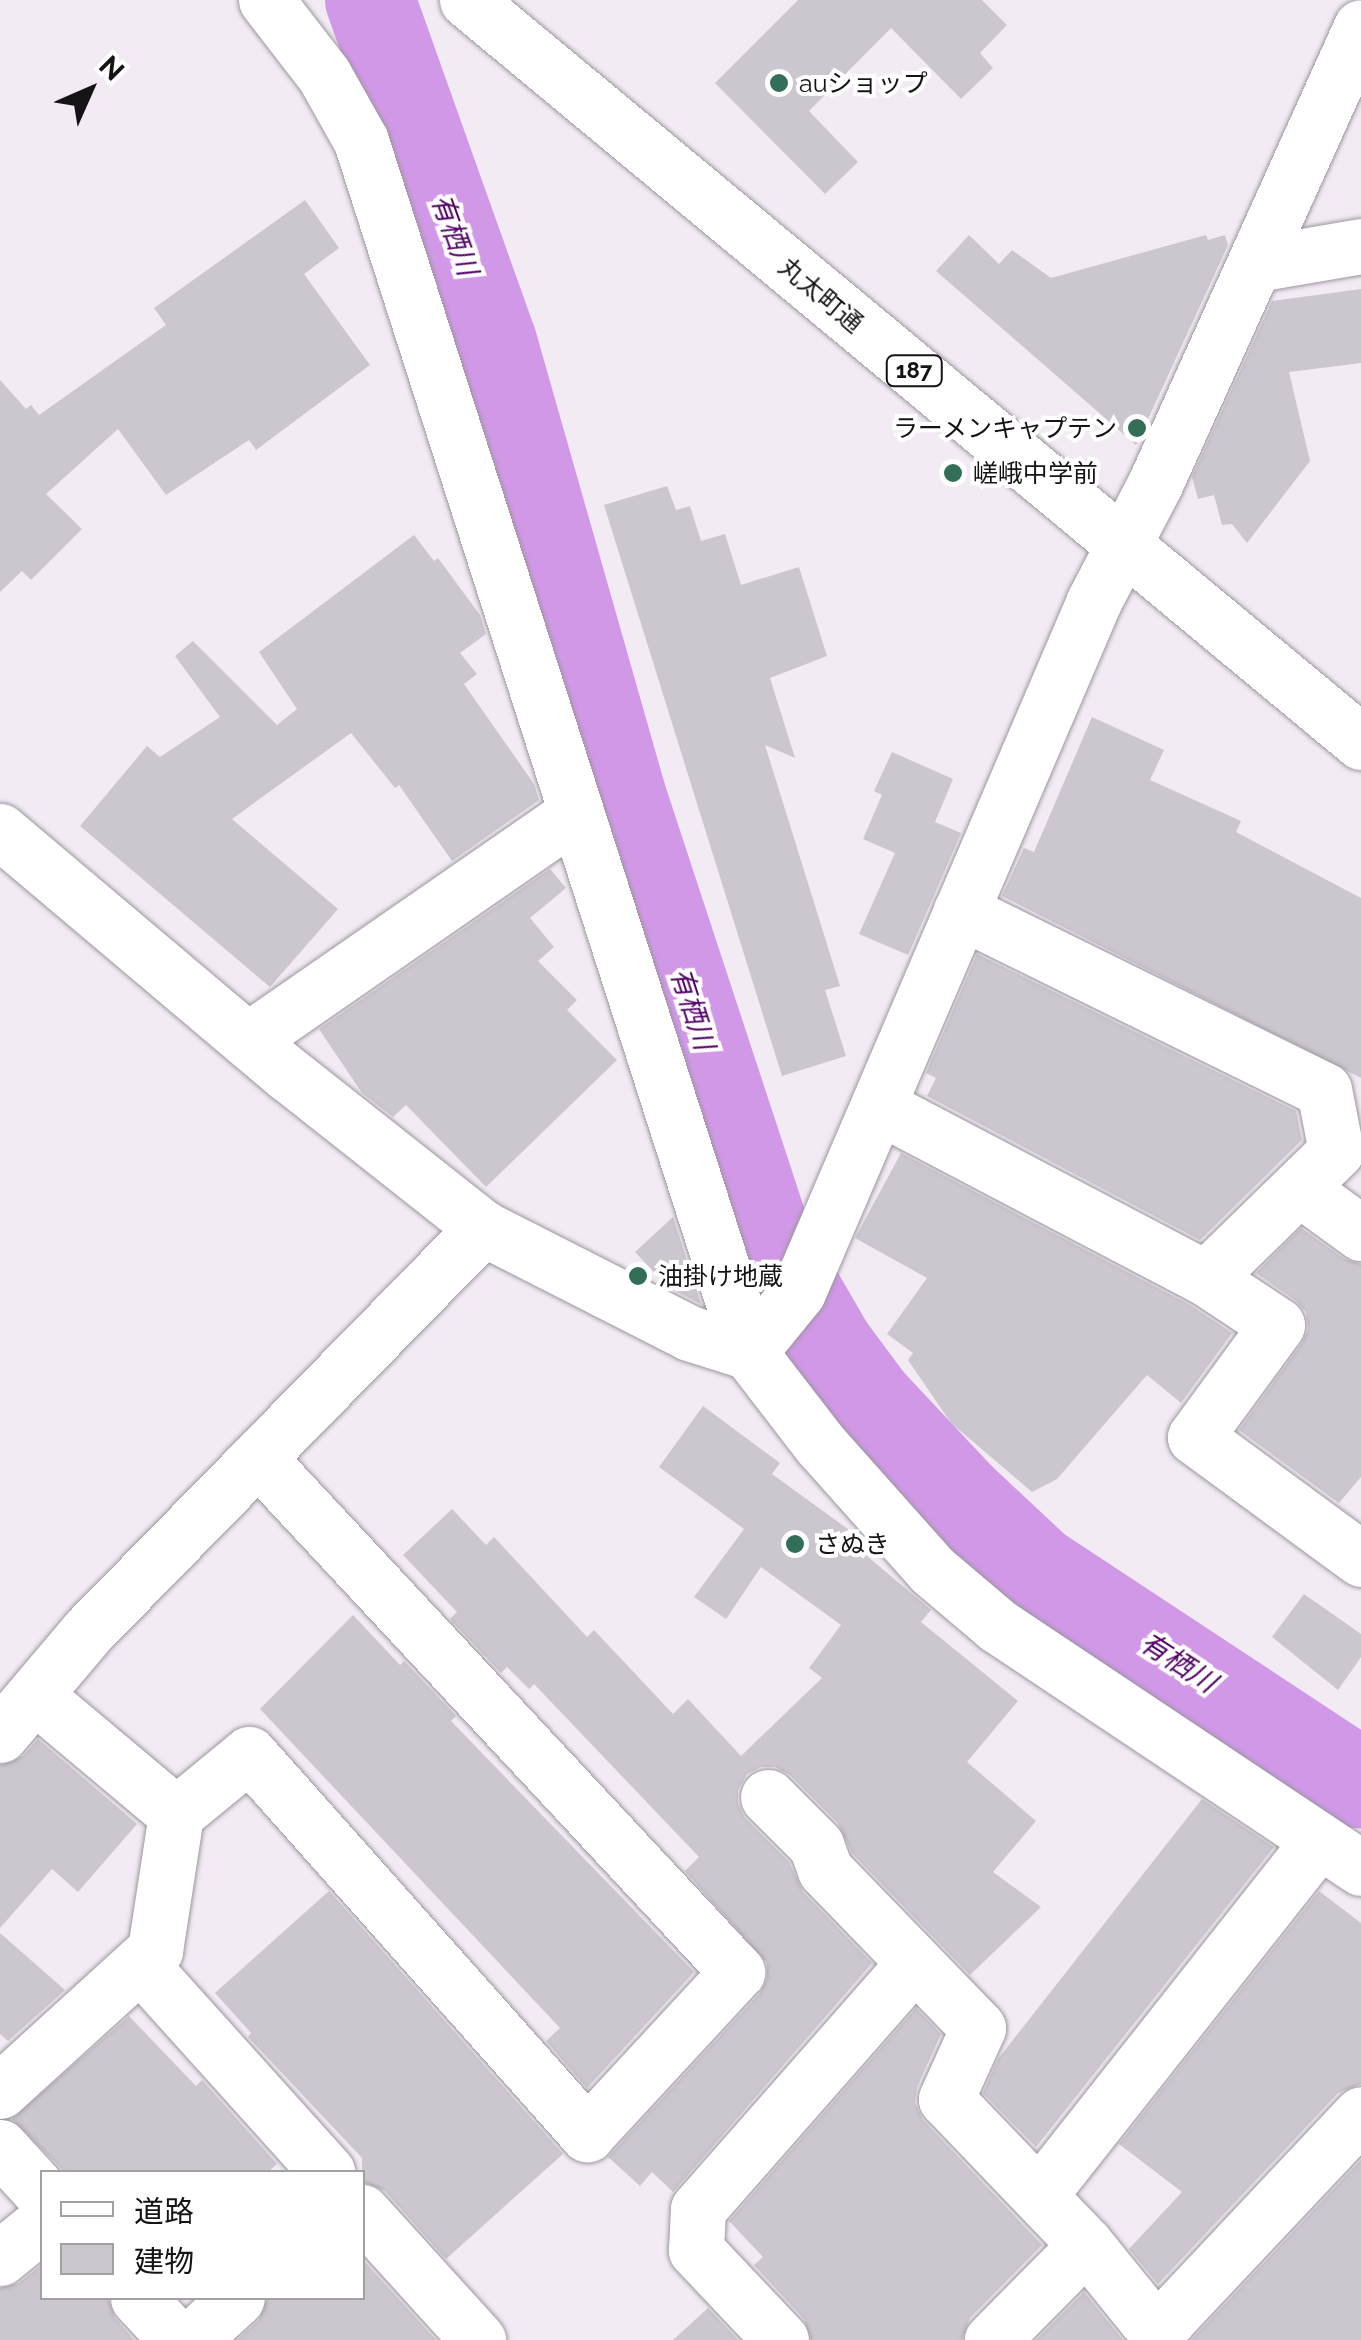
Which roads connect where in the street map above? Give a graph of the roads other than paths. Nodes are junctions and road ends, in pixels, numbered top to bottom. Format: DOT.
graph roads {
  1 [pos="266,0"];
  2 [pos="467,0"];
  3 [pos="1356,54"];
  4 [pos="1361,246"];
  5 [pos="1256,264"];
  6 [pos="1123,546"];
  7 [pos="1361,742"];
  8 [pos="576,813"];
  9 [pos="0,831"];
  10 [pos="961,911"];
  11 [pos="248,1040"];
  12 [pos="878,1106"];
  13 [pos="1299,1188"];
  14 [pos="484,1228"];
  15 [pos="1361,1233"];
  16 [pos="1206,1278"];
  17 [pos="759,1339"];
  18 [pos="259,1458"];
  19 [pos="1361,1560"];
  20 [pos="17,1715"];
  21 [pos="768,1797"];
  22 [pos="176,1814"];
  23 [pos="1340,1854"];
  24 [pos="148,1957"];
  25 [pos="914,1963"];
  26 [pos="0,2090"];
  27 [pos="1361,2114"];
  28 [pos="0,2147"];
  29 [pos="325,2170"];
  30 [pos="40,2191"];
  31 [pos="1039,2195"];
  32 [pos="365,2215"];
  33 [pos="40,2226"];
  34 [pos="1086,2245"];
  35 [pos="0,2258"];
  36 [pos="140,2300"];
  37 [pos="235,2300"];
  38 [pos="177,2340"];
  39 [pos="190,2340"];
  40 [pos="478,2340"];
  41 [pos="781,2340"];
  42 [pos="992,2340"];
  1 -- 8 [label="street"];
  2 -- 6 [label="street, 丸太町通 / 187"];
  3 -- 5 [label="street"];
  4 -- 5 [label="street"];
  5 -- 6 [label="street"];
  6 -- 7 [label="street, 丸太町通 / 187"];
  6 -- 10 [label="street"];
  8 -- 11 [label="street"];
  8 -- 17 [label="street"];
  9 -- 11 [label="street"];
  10 -- 12 [label="street"];
  10 -- 13 [label="street"];
  11 -- 14 [label="street"];
  12 -- 16 [label="street"];
  12 -- 17 [label="street"];
  13 -- 15 [label="street"];
  13 -- 16 [label="street"];
  14 -- 17 [label="street"];
  14 -- 18 [label="street"];
  16 -- 19 [label="street"];
  17 -- 23 [label="street"];
  18 -- 20 [label="street"];
  18 -- 22 [label="street"];
  20 -- 22 [label="street"];
  21 -- 25 [label="street"];
  22 -- 24 [label="street"];
  23 -- 31 [label="street"];
  24 -- 26 [label="street"];
  24 -- 29 [label="street"];
  25 -- 31 [label="street"];
  25 -- 41 [label="street"];
  27 -- 34 [label="street"];
  28 -- 30 [label="street"];
  31 -- 34 [label="street"];
  32 -- 40 [label="street"];
  33 -- 35 [label="street"];
  34 -- 42 [label="street"];
  36 -- 38 [label="street"];
  37 -- 39 [label="street"];
}
